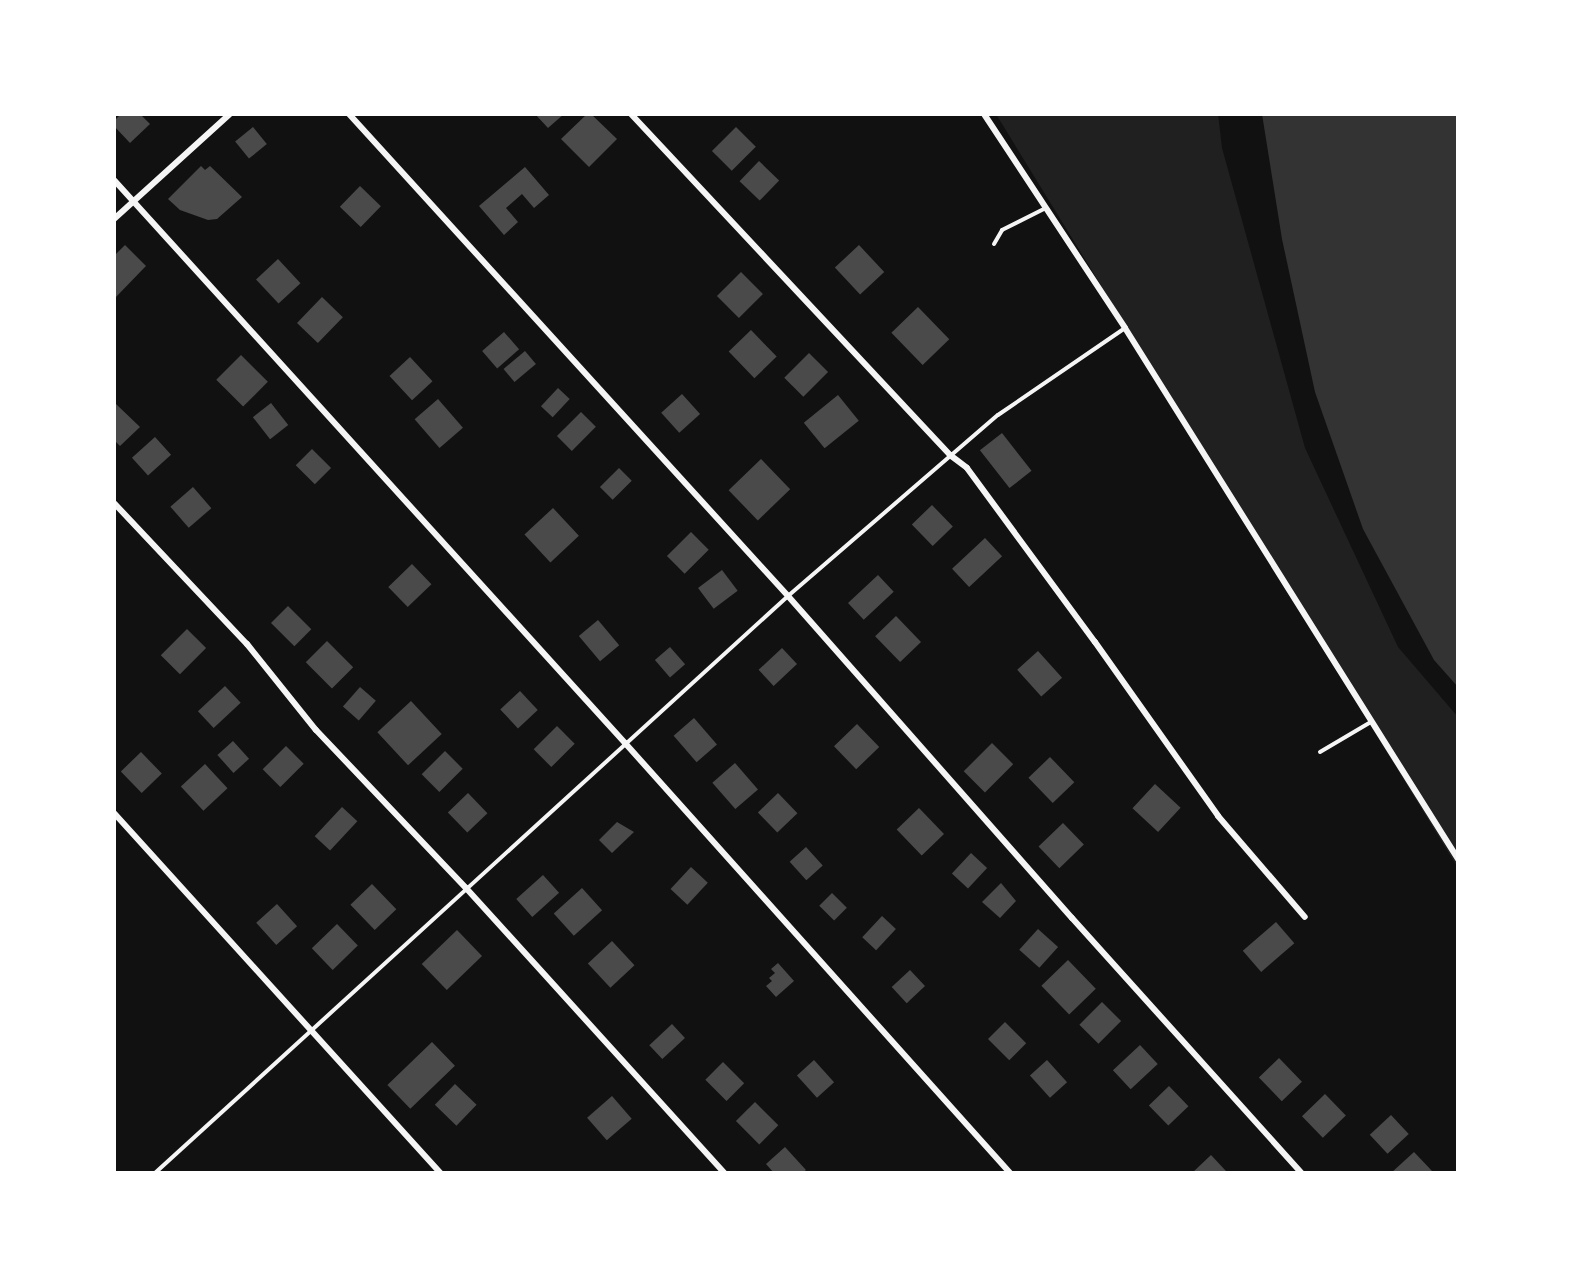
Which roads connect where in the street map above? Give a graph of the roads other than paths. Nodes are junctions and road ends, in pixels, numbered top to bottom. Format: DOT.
graph roads {
  1 [pos="230,114"];
  2 [pos="349,114"];
  3 [pos="632,114"];
  4 [pos="984,114"];
  5 [pos="114,180"];
  6 [pos="133,202"];
  7 [pos="1046,208"];
  8 [pos="114,219"];
  9 [pos="994,244"];
  10 [pos="1125,328"];
  11 [pos="950,454"];
  12 [pos="114,503"];
  13 [pos="788,596"];
  14 [pos="1372,722"];
  15 [pos="625,743"];
  16 [pos="1320,753"];
  17 [pos="114,813"];
  18 [pos="1458,859"];
  19 [pos="466,888"];
  20 [pos="1305,917"];
  21 [pos="311,1031"];
  22 [pos="155,1173"];
  23 [pos="440,1173"];
  24 [pos="724,1173"];
  25 [pos="1010,1173"];
  26 [pos="1302,1173"];
  1 -- 6 [label="street"];
  2 -- 13 [label="street"];
  3 -- 11 [label="street"];
  4 -- 7 [label="street"];
  5 -- 6 [label="street"];
  6 -- 8 [label="street"];
  6 -- 15 [label="street"];
  7 -- 9 [label="lane"];
  7 -- 10 [label="street"];
  10 -- 11 [label="lane"];
  10 -- 14 [label="street"];
  11 -- 13 [label="lane"];
  11 -- 20 [label="street"];
  12 -- 19 [label="street"];
  13 -- 15 [label="lane"];
  13 -- 26 [label="street"];
  14 -- 16 [label="lane"];
  14 -- 18 [label="street"];
  15 -- 19 [label="lane"];
  15 -- 25 [label="street"];
  17 -- 21 [label="street"];
  19 -- 21 [label="lane"];
  19 -- 24 [label="street"];
  21 -- 22 [label="lane"];
  21 -- 23 [label="street"];
}
